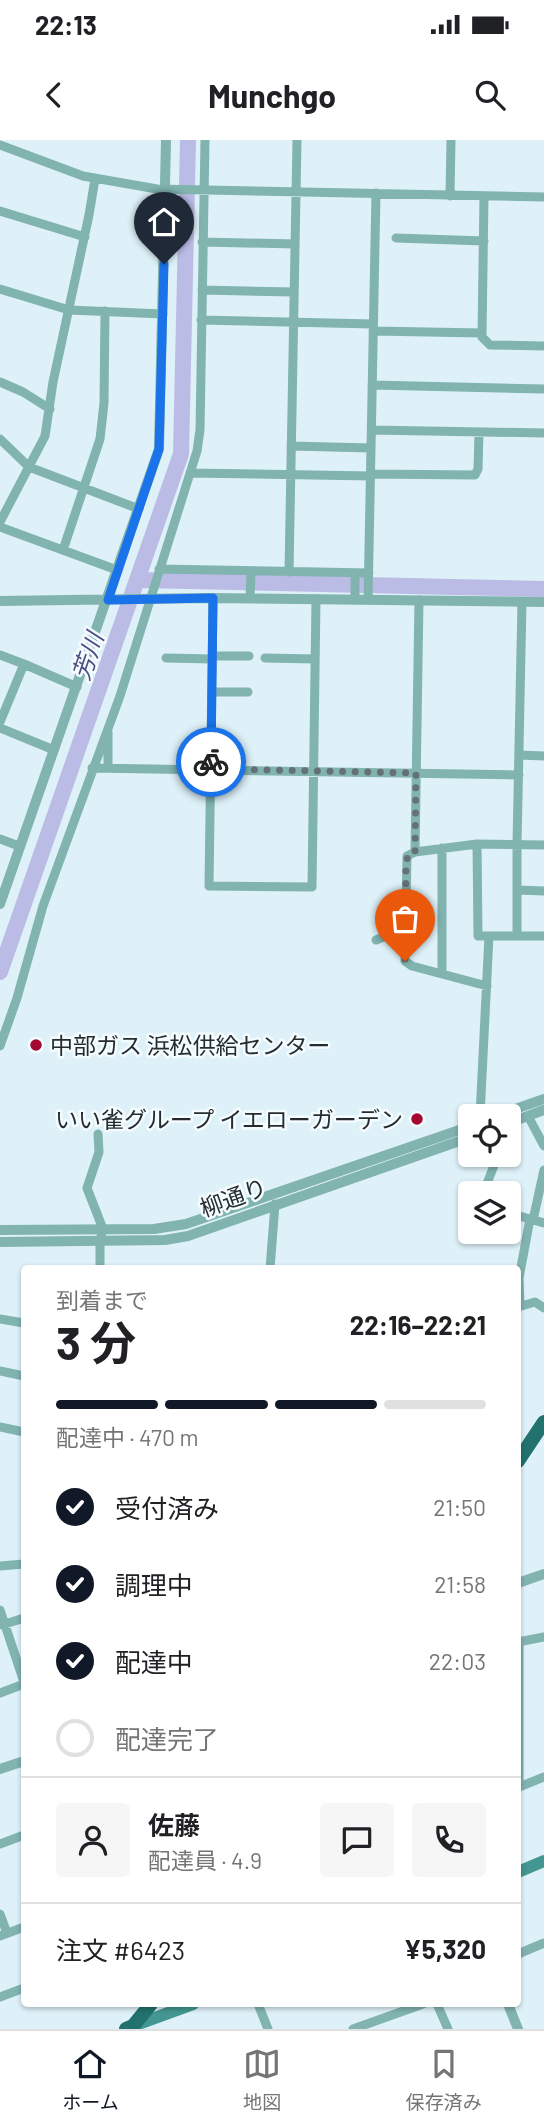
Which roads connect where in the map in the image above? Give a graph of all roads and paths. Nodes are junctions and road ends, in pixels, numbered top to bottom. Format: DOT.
graph roads {
  1 [pos="166,140"];
  2 [pos="205,140"];
  3 [pos="296,140"];
  4 [pos="451,140"];
  5 [pos="5,144"];
  6 [pos="94,178"];
  7 [pos="168,190"];
  8 [pos="201,190"];
  9 [pos="296,192"];
  10 [pos="376,193"];
  11 [pos="450,195"];
  12 [pos="484,196"];
  13 [pos="544,197"];
  14 [pos="0,211"];
  15 [pos="85,237"];
  16 [pos="396,238"];
  17 [pos="484,241"];
  18 [pos="202,242"];
  19 [pos="295,244"];
  20 [pos="0,289"];
  21 [pos="202,290"];
  22 [pos="294,292"];
  23 [pos="69,310"];
  24 [pos="105,312"];
  25 [pos="163,314"];
  26 [pos="201,320"];
  27 [pos="294,322"];
  28 [pos="373,327"];
  29 [pos="482,333"];
  30 [pos="544,346"];
  31 [pos="0,382"];
  32 [pos="372,385"];
  33 [pos="544,388"];
  34 [pos="50,409"];
  35 [pos="372,430"];
  36 [pos="479,432"];
  37 [pos="544,433"];
  38 [pos="0,439"];
  39 [pos="292,446"];
  40 [pos="371,448"];
  41 [pos="29,467"];
  42 [pos="190,473"];
  43 [pos="291,475"];
  44 [pos="371,475"];
  45 [pos="84,489"];
  46 [pos="139,509"];
  47 [pos="0,522"];
  48 [pos="0,527"];
  49 [pos="63,550"];
  50 [pos="117,570"];
  51 [pos="158,572"];
  52 [pos="289,572"];
  53 [pos="251,573"];
  54 [pos="355,575"];
  55 [pos="369,576"];
  56 [pos="250,593"];
  57 [pos="150,595"];
  58 [pos="355,595"];
  59 [pos="368,596"];
  60 [pos="213,598"];
  61 [pos="316,599"];
  62 [pos="112,600"];
  63 [pos="419,600"];
  64 [pos="0,601"];
  65 [pos="522,601"];
  66 [pos="544,602"];
  67 [pos="0,655"];
  68 [pos="249,656"];
  69 [pos="212,657"];
  70 [pos="166,658"];
  71 [pos="265,658"];
  72 [pos="315,659"];
  73 [pos="24,664"];
  74 [pos="77,687"];
  75 [pos="212,692"];
  76 [pos="248,692"];
  77 [pos="0,722"];
  78 [pos="108,727"];
  79 [pos="0,728"];
  80 [pos="54,750"];
  81 [pos="519,755"];
  82 [pos="544,756"];
  83 [pos="92,768"];
  84 [pos="108,768"];
  85 [pos="211,769"];
  86 [pos="314,771"];
  87 [pos="416,773"];
  88 [pos="519,775"];
  89 [pos="0,839"];
  90 [pos="477,844"];
  91 [pos="517,844"];
  92 [pos="544,845"];
  93 [pos="19,846"];
  94 [pos="442,848"];
  95 [pos="415,852"];
  96 [pos="517,891"];
  97 [pos="544,891"];
  98 [pos="1,897"];
  99 [pos="405,928"];
  100 [pos="489,936"];
  101 [pos="517,936"];
  102 [pos="544,936"];
  103 [pos="376,940"];
  104 [pos="442,974"];
  105 [pos="487,986"];
  106 [pos="0,1046"];
  107 [pos="544,1099"];
  108 [pos="481,1104"];
  109 [pos="521,1107"];
  110 [pos="544,1110"];
  111 [pos="528,1116"];
  112 [pos="521,1119"];
  113 [pos="458,1130"];
  114 [pos="98,1134"];
  115 [pos="458,1141"];
  116 [pos="544,1146"];
  117 [pos="544,1170"];
  118 [pos="275,1204"];
  119 [pos="521,1217"];
  120 [pos="531,1220"];
  121 [pos="544,1223"];
  122 [pos="0,1230"];
  123 [pos="101,1234"];
  124 [pos="0,1242"];
  125 [pos="100,1265"];
  126 [pos="270,1265"];
  127 [pos="521,1268"];
  128 [pos="521,1306"];
  129 [pos="544,1308"];
  130 [pos="0,1319"];
  131 [pos="21,1322"];
  132 [pos="0,1371"];
  133 [pos="21,1375"];
  134 [pos="544,1422"];
  135 [pos="0,1427"];
  136 [pos="21,1431"];
  137 [pos="521,1456"];
  138 [pos="21,1564"];
  139 [pos="0,1566"];
  140 [pos="544,1574"];
  141 [pos="521,1582"];
  142 [pos="0,1610"];
  143 [pos="21,1619"];
  144 [pos="2,1625"];
  145 [pos="544,1637"];
  146 [pos="521,1642"];
  147 [pos="21,1675"];
  148 [pos="21,1684"];
  149 [pos="0,1693"];
  150 [pos="21,1762"];
  151 [pos="0,1769"];
  152 [pos="544,1777"];
  153 [pos="521,1786"];
  154 [pos="21,1836"];
  155 [pos="0,1844"];
  156 [pos="544,1861"];
  157 [pos="521,1871"];
  158 [pos="0,1914"];
  159 [pos="21,1928"];
  160 [pos="4,1935"];
  161 [pos="544,1943"];
  162 [pos="521,1953"];
  163 [pos="21,1989"];
  164 [pos="0,1997"];
  165 [pos="148,2007"];
  166 [pos="185,2007"];
  167 [pos="259,2007"];
  168 [pos="415,2007"];
  169 [pos="439,2007"];
  170 [pos="509,2007"];
  171 [pos="131,2028"];
  172 [pos="268,2029"];
  173 [pos="353,2029"];
  174 [pos="448,2029"];
  175 [pos="517,2029"];
  1 -- 7 [label="street"];
  2 -- 8 [label="street"];
  3 -- 9 [label="street"];
  4 -- 11 [label="street"];
  5 -- 6 [label="street"];
  6 -- 7 [label="street"];
  6 -- 15 [label="street"];
  7 -- 8 [label="street"];
  7 -- 25 [label="street"];
  8 -- 9 [label="street"];
  8 -- 18 [label="street"];
  9 -- 10 [label="street"];
  9 -- 19 [label="street"];
  10 -- 11 [label="street"];
  10 -- 28 [label="street"];
  11 -- 12 [label="street"];
  12 -- 13 [label="street"];
  12 -- 17 [label="street"];
  14 -- 15 [label="street"];
  15 -- 23 [label="street"];
  16 -- 17 [label="street"];
  17 -- 29 [label="street"];
  18 -- 19 [label="street"];
  18 -- 21 [label="street"];
  19 -- 22 [label="street"];
  20 -- 23 [label="street"];
  21 -- 22 [label="street"];
  21 -- 26 [label="street"];
  22 -- 27 [label="street"];
  23 -- 24 [label="street"];
  23 -- 34 [label="street"];
  24 -- 25 [label="street"];
  24 -- 45 [label="street"];
  25 -- 46 [label="street"];
  26 -- 27 [label="street"];
  26 -- 42 [label="street"];
  27 -- 28 [label="street"];
  27 -- 39 [label="street"];
  28 -- 29 [label="street"];
  28 -- 32 [label="street"];
  29 -- 30 [label="street"];
  31 -- 34 [label="street"];
  32 -- 33 [label="street"];
  32 -- 35 [label="street"];
  34 -- 41 [label="street"];
  35 -- 36 [label="street"];
  35 -- 40 [label="street"];
  36 -- 37 [label="street"];
  36 -- 44 [label="street"];
  38 -- 41 [label="street"];
  39 -- 40 [label="street"];
  39 -- 43 [label="street"];
  40 -- 44 [label="street"];
  41 -- 45 [label="street"];
  41 -- 47 [label="street"];
  42 -- 43 [label="street"];
  42 -- 51 [label="street"];
  43 -- 44 [label="street"];
  43 -- 52 [label="street"];
  44 -- 55 [label="street"];
  45 -- 46 [label="street"];
  45 -- 49 [label="street"];
  46 -- 50 [label="street"];
  48 -- 49 [label="street"];
  49 -- 50 [label="street"];
  50 -- 62 [label="street"];
  51 -- 53 [label="street"];
  51 -- 57 [label="street"];
  52 -- 53 [label="street"];
  52 -- 54 [label="street"];
  53 -- 56 [label="street"];
  54 -- 55 [label="street"];
  54 -- 58 [label="street"];
  55 -- 59 [label="street"];
  56 -- 60 [label="street"];
  56 -- 61 [label="street"];
  57 -- 60 [label="street"];
  57 -- 62 [label="street"];
  57 -- 78 [label="street"];
  58 -- 59 [label="street"];
  58 -- 61 [label="street"];
  59 -- 63 [label="street"];
  60 -- 69 [label="street"];
  61 -- 72 [label="street"];
  62 -- 64 [label="street"];
  62 -- 74 [label="street"];
  63 -- 65 [label="street"];
  63 -- 87 [label="street"];
  65 -- 66 [label="street"];
  65 -- 81 [label="street"];
  67 -- 73 [label="street"];
  68 -- 69 [label="street"];
  69 -- 70 [label="street"];
  69 -- 75 [label="street"];
  71 -- 72 [label="street"];
  72 -- 86 [label="street"];
  73 -- 74 [label="street"];
  73 -- 77 [label="street"];
  74 -- 80 [label="street"];
  75 -- 76 [label="street"];
  75 -- 85 [label="street"];
  78 -- 83 [label="street"];
  78 -- 84 [label="street"];
  79 -- 80 [label="street"];
  80 -- 93 [label="street"];
  81 -- 82 [label="street"];
  81 -- 88 [label="street"];
  83 -- 84 [label="street"];
  83 -- 106 [label="street"];
  84 -- 85 [label="street"];
  85 -- 86 [label="street"];
  85 -- 86 [label="street"];
  86 -- 87 [label="street"];
  87 -- 88 [label="street"];
  87 -- 95 [label="street"];
  88 -- 91 [label="street"];
  89 -- 93 [label="street"];
  90 -- 91 [label="street"];
  90 -- 94 [label="street"];
  90 -- 100 [label="street"];
  91 -- 92 [label="street"];
  91 -- 96 [label="street"];
  93 -- 98 [label="street"];
  94 -- 95 [label="street"];
  94 -- 104 [label="street"];
  95 -- 99 [label="street"];
  96 -- 97 [label="street"];
  96 -- 101 [label="street"];
  99 -- 103 [label="street"];
  99 -- 104 [label="street"];
  100 -- 101 [label="street"];
  100 -- 105 [label="street"];
  101 -- 102 [label="street"];
  104 -- 105 [label="street"];
  105 -- 108 [label="street"];
  107 -- 109 [label="street"];
  110 -- 111 [label="street"];
  111 -- 112 [label="street"];
  111 -- 116 [label="street"];
  113 -- 123 [label="street, 柳通り"];
  114 -- 123 [label="street"];
  115 -- 118 [label="street, 柳通り"];
  117 -- 120 [label="street"];
  118 -- 123 [label="street, 柳通り"];
  118 -- 126 [label="street"];
  119 -- 120 [label="street"];
  120 -- 121 [label="street"];
  120 -- 127 [label="street"];
  122 -- 123 [label="street, 柳通り"];
  123 -- 124 [label="street, 柳通り"];
  123 -- 125 [label="street"];
  128 -- 129 [label="street"];
  130 -- 131 [label="street"];
  132 -- 133 [label="street"];
  134 -- 137 [label="highway"];
  135 -- 136 [label="street"];
  138 -- 139 [label="street"];
  140 -- 141 [label="street"];
  142 -- 144 [label="street"];
  143 -- 144 [label="street"];
  144 -- 147 [label="street"];
  145 -- 146 [label="street"];
  148 -- 149 [label="street"];
  150 -- 151 [label="street"];
  152 -- 153 [label="street"];
  154 -- 155 [label="street"];
  156 -- 157 [label="main road"];
  158 -- 160 [label="street"];
  159 -- 160 [label="street"];
  161 -- 162 [label="street"];
  163 -- 164 [label="street"];
  165 -- 171 [label="highway"];
  166 -- 171 [label="main road"];
  167 -- 172 [label="street"];
  168 -- 173 [label="street"];
  169 -- 174 [label="street"];
  170 -- 175 [label="street"];
}
